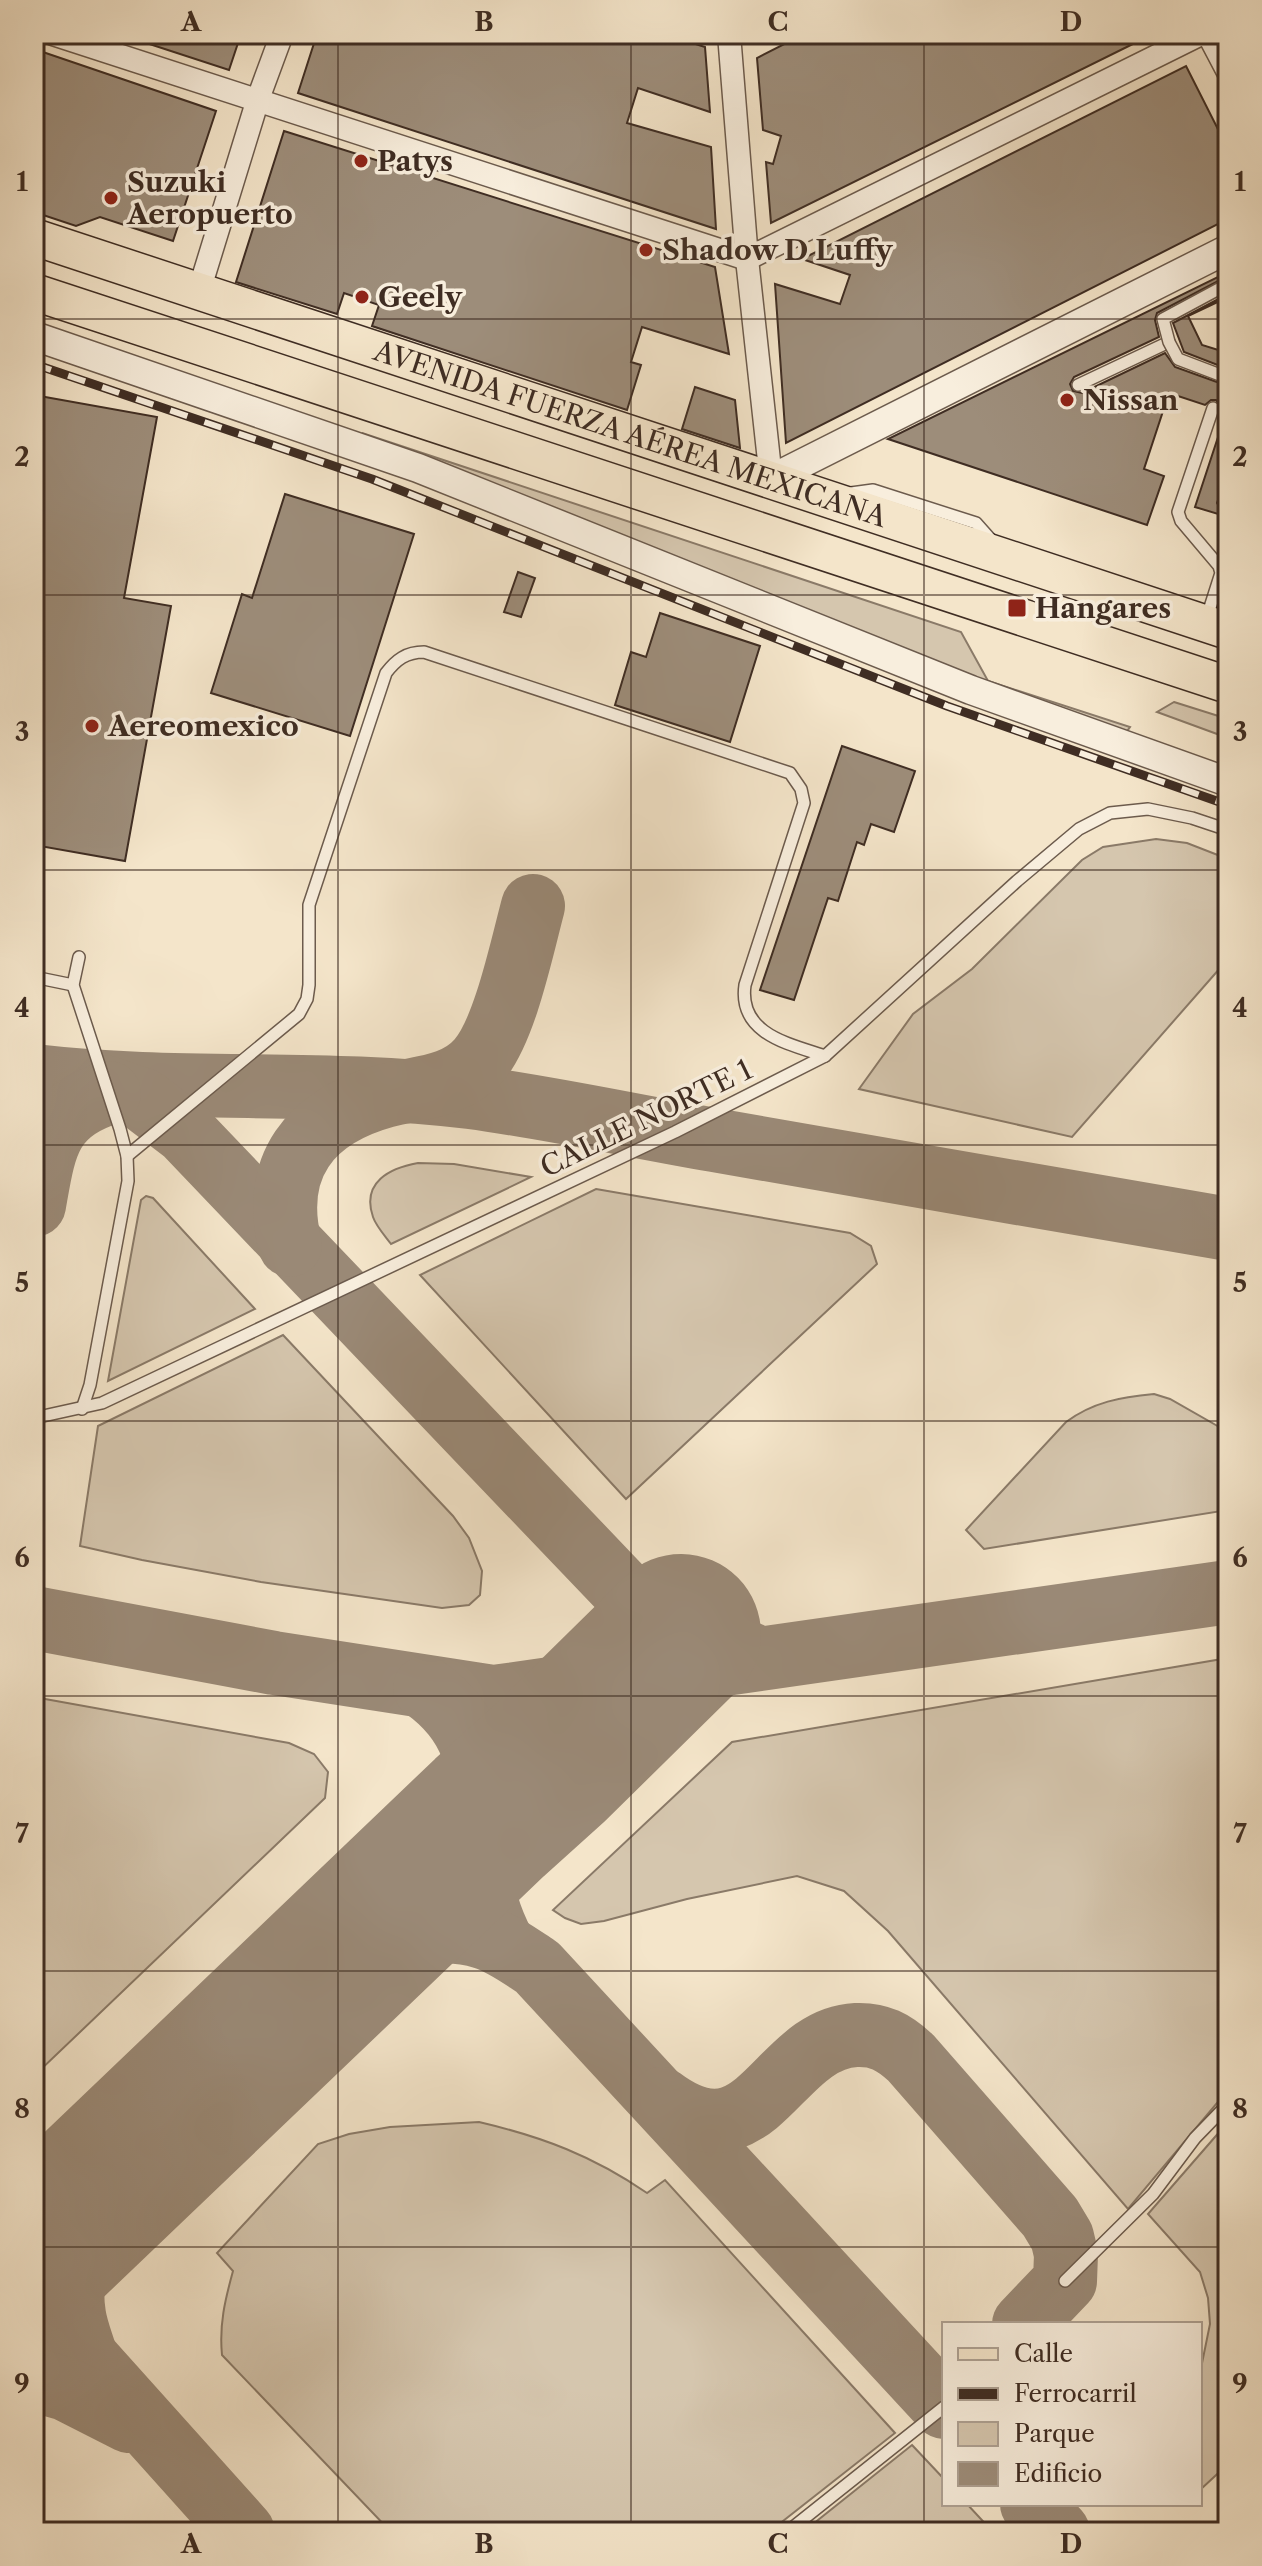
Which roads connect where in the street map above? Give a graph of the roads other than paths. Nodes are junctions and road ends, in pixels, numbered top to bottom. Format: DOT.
graph roads {
  1 [pos="53,34"];
  2 [pos="282,34"];
  3 [pos="1201,34"];
  4 [pos="1208,34"];
  5 [pos="729,35"];
  6 [pos="1228,72"];
  7 [pos="258,99"];
  8 [pos="34,237"];
  9 [pos="1228,249"];
  10 [pos="747,259"];
  11 [pos="1228,284"];
  12 [pos="199,291"];
  13 [pos="34,292"];
  14 [pos="34,336"];
  15 [pos="1169,342"];
  16 [pos="1228,378"];
  17 [pos="1078,385"];
  18 [pos="1213,408"];
  19 [pos="771,479"];
  20 [pos="1216,627"];
  21 [pos="1228,685"];
  22 [pos="1134,750"];
  23 [pos="1186,753"];
  24 [pos="1228,782"];
  25 [pos="1228,830"];
  26 [pos="79,957"];
  27 [pos="34,977"];
  28 [pos="73,985"];
  29 [pos="825,1056"];
  30 [pos="127,1156"];
  31 [pos="82,1409"];
  32 [pos="34,1418"];
  33 [pos="1228,2104"];
  34 [pos="1065,2281"];
  35 [pos="942,2409"];
  36 [pos="787,2532"];
  1 -- 7 [label="street"];
  2 -- 7 [label="street"];
  3 -- 10 [label="street"];
  4 -- 6 [label="street"];
  5 -- 10 [label="street"];
  7 -- 10 [label="street"];
  7 -- 12 [label="street"];
  8 -- 12 [label="main road, AVENIDA FUERZA AÉREA MEXICANA"];
  9 -- 19 [label="street"];
  10 -- 19 [label="street"];
  11 -- 15 [label="lane, bridge"];
  12 -- 19 [label="main road, AVENIDA FUERZA AÉREA MEXICANA"];
  13 -- 21 [label="main road, AVENIDA FUERZA AÉREA MEXICANA"];
  14 -- 22 [label="street"];
  15 -- 16 [label="lane, bridge"];
  15 -- 17 [label="lane"];
  18 -- 20 [label="lane"];
  19 -- 20 [label="main road, AVENIDA FUERZA AÉREA MEXICANA"];
  22 -- 23 [label="lane"];
  22 -- 24 [label="street"];
  25 -- 29 [label="lane, CALLE NORTE 1"];
  26 -- 28 [label="lane"];
  27 -- 28 [label="lane"];
  28 -- 30 [label="lane"];
  29 -- 30 [label="lane"];
  29 -- 31 [label="lane, CALLE NORTE 1"];
  30 -- 31 [label="lane"];
  31 -- 32 [label="lane, CALLE NORTE 1"];
  33 -- 34 [label="lane"];
  35 -- 36 [label="lane"];
}
